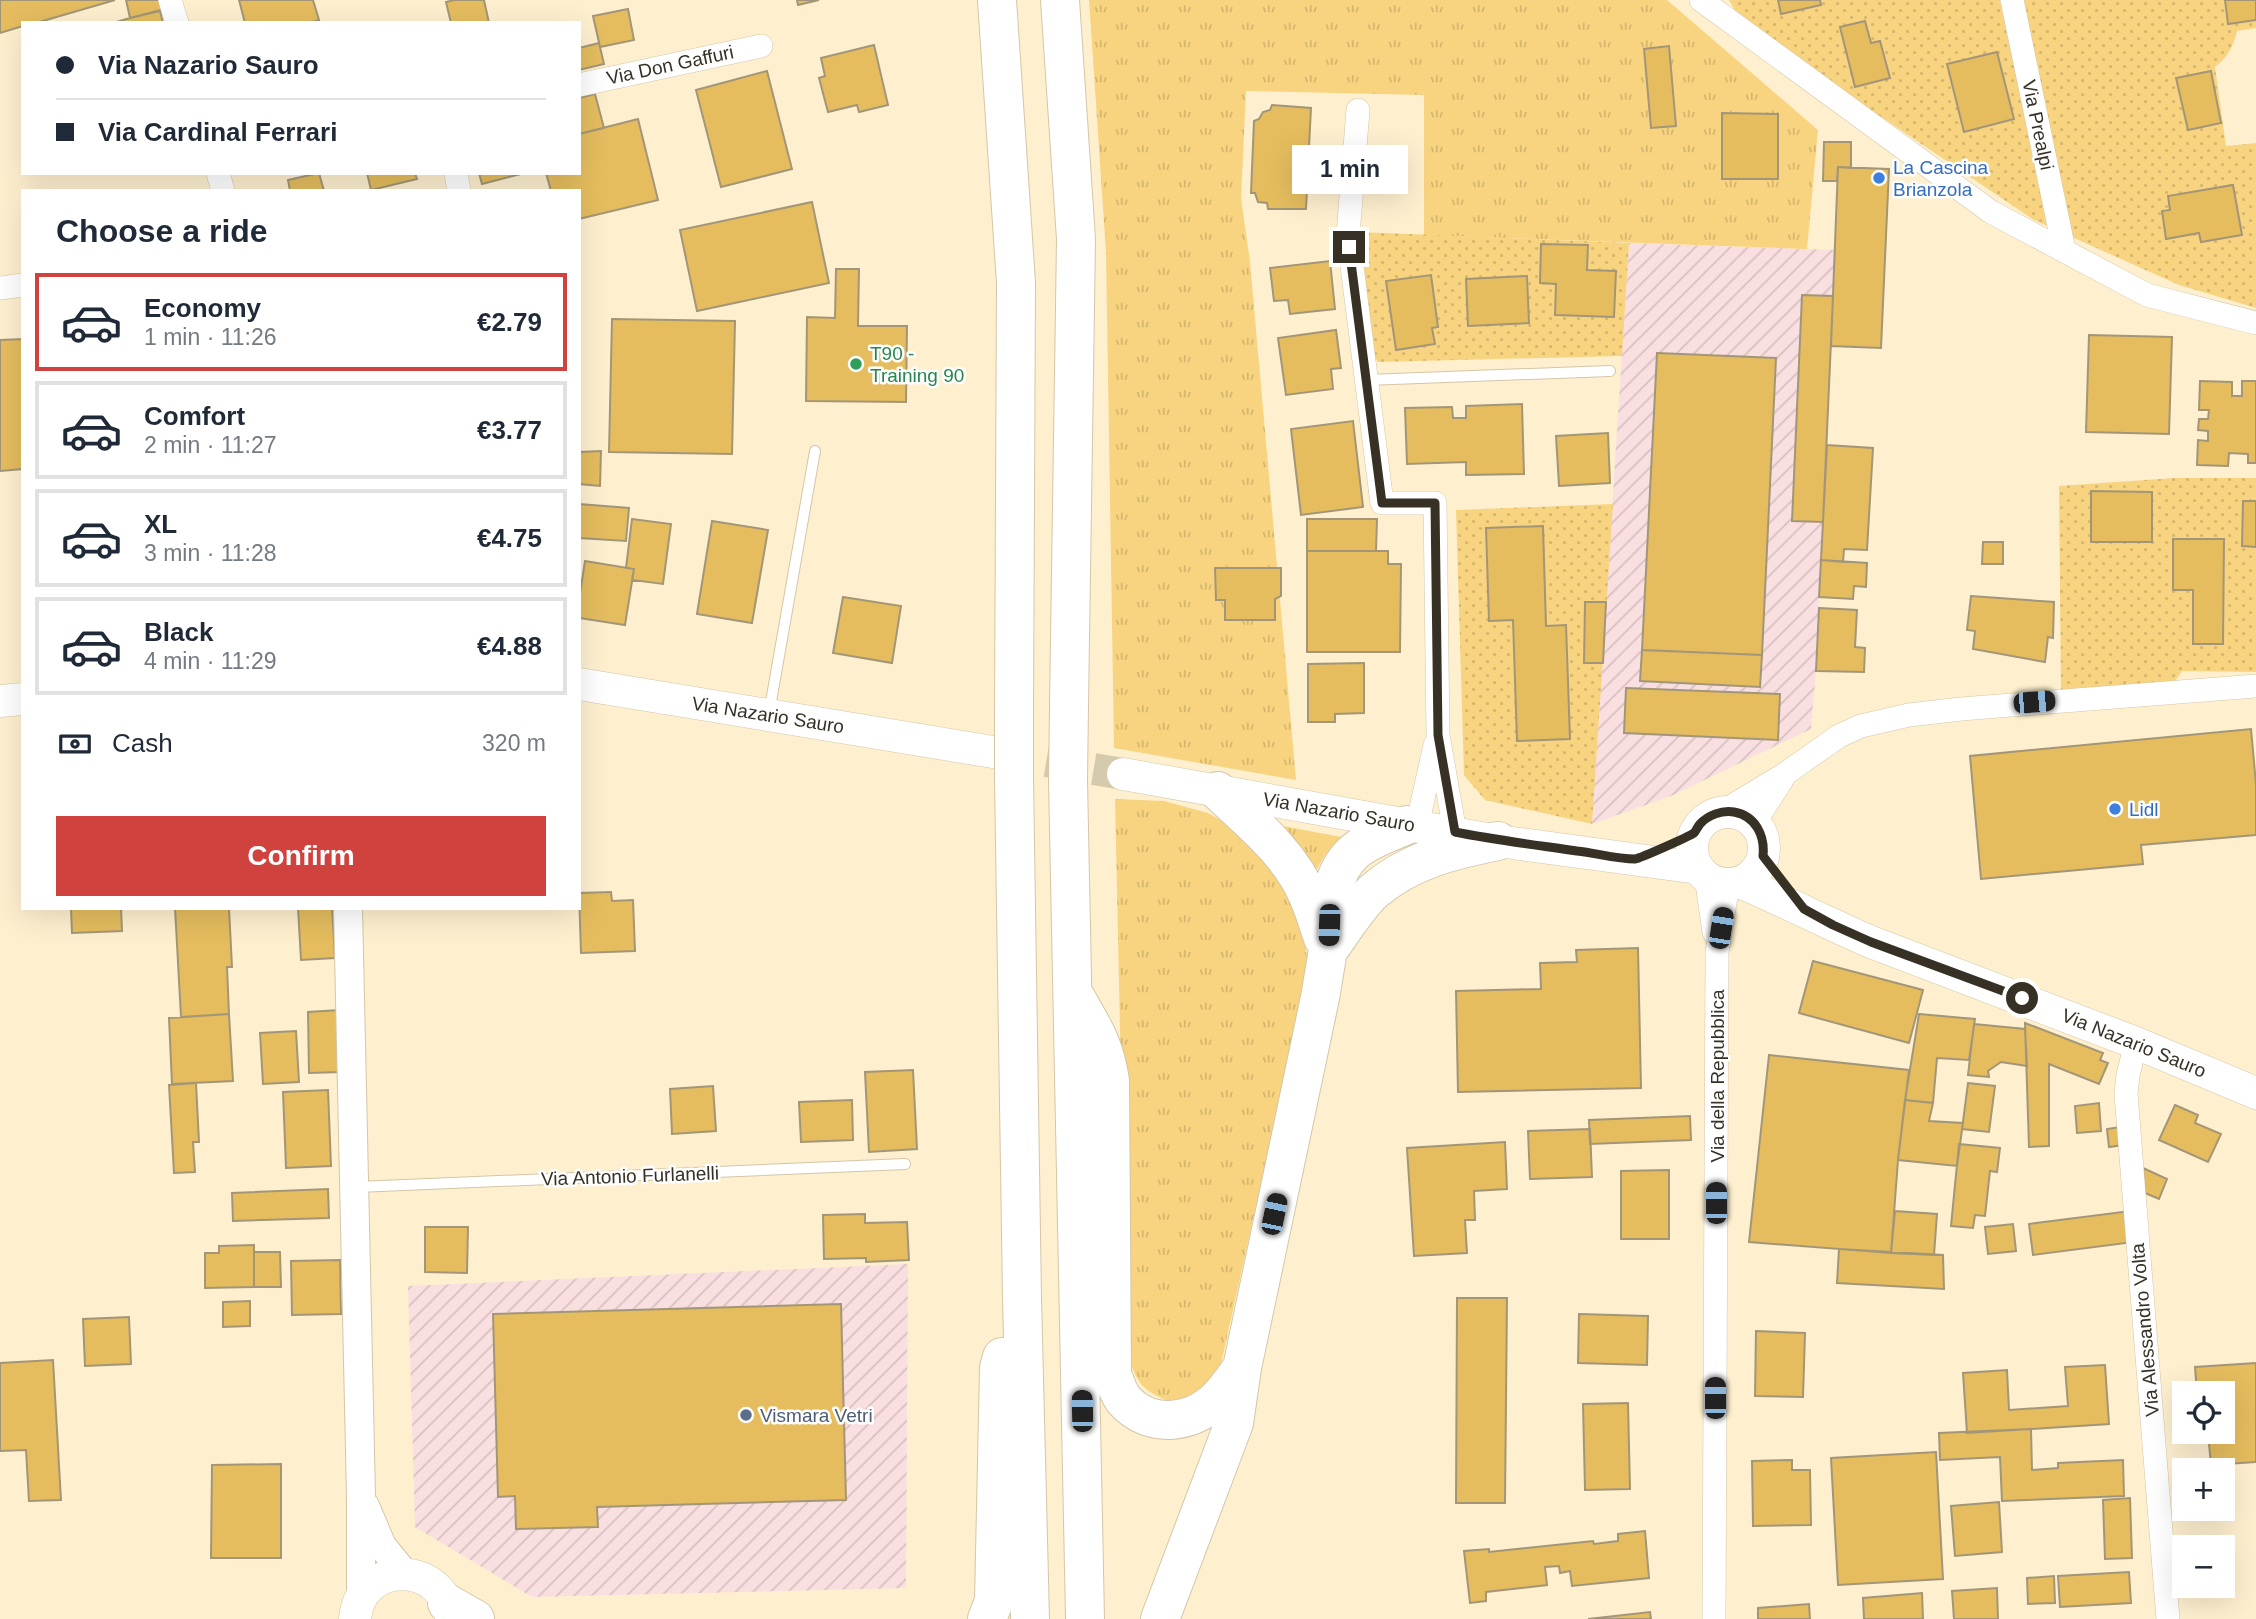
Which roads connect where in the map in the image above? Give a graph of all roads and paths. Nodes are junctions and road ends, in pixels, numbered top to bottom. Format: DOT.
graph roads {
  1 [pos="170,0"];
  2 [pos="997,0"];
  3 [pos="1060,0"];
  4 [pos="1701,0"];
  5 [pos="2012,0"];
  6 [pos="176,21"];
  7 [pos="761,46"];
  8 [pos="581,85"];
  9 [pos="1358,110"];
  10 [pos="2064,250"];
  11 [pos="21,285"];
  12 [pos="0,288"];
  13 [pos="2256,323"];
  14 [pos="1610,371"];
  15 [pos="1366,380"];
  16 [pos="815,451"];
  17 [pos="581,684"];
  18 [pos="2256,686"];
  19 [pos="21,699"];
  20 [pos="0,701"];
  21 [pos="768,715"];
  22 [pos="1438,735"];
  23 [pos="1006,766"];
  24 [pos="1785,774"];
  25 [pos="1123,775"];
  26 [pos="1218,791"];
  27 [pos="1722,812"];
  28 [pos="1754,823"];
  29 [pos="1390,827"];
  30 [pos="1455,832"];
  31 [pos="1695,833"];
  32 [pos="1498,841"];
  33 [pos="1763,856"];
  34 [pos="1638,859"];
  35 [pos="1718,877"];
  36 [pos="1372,892"];
  37 [pos="1804,909"];
  38 [pos="348,910"];
  39 [pos="1328,951"];
  40 [pos="1073,994"];
  41 [pos="2136,1043"];
  42 [pos="2256,1093"];
  43 [pos="905,1164"];
  44 [pos="354,1188"];
  45 [pos="1022,1298"];
  46 [pos="1242,1368"];
  47 [pos="361,1497"];
  48 [pos="404,1573"];
  49 [pos="355,1613"];
  50 [pos="458,1614"];
  51 [pos="986,1619"];
  52 [pos="1030,1619"];
  53 [pos="1085,1619"];
  54 [pos="1160,1619"];
  55 [pos="1714,1619"];
  56 [pos="2168,1619"];
  1 -- 6 [label="street"];
  2 -- 23 [label="highway, bridge"];
  3 -- 40 [label="highway, bridge"];
  4 -- 10 [label="street"];
  5 -- 10 [label="street, Via Prealpi"];
  7 -- 8 [label="street, Via Don Gaffuri"];
  9 -- 15 [label="street"];
  10 -- 13 [label="street"];
  11 -- 12 [label="street"];
  14 -- 15 [label="lane"];
  15 -- 22 [label="street"];
  16 -- 21 [label="lane"];
  17 -- 21 [label="main road, Via Nazario Sauro"];
  18 -- 24 [label="street"];
  19 -- 20 [label="main road"];
  21 -- 23 [label="main road, Via Nazario Sauro"];
  22 -- 29 [label="street"];
  22 -- 30 [label="street"];
  23 -- 45 [label="highway"];
  24 -- 27 [label="street"];
  24 -- 28 [label="street"];
  25 -- 26 [label="main road, Via Nazario Sauro"];
  26 -- 29 [label="main road, Via Nazario Sauro"];
  26 -- 39 [label="highway"];
  27 -- 28 [label="main road"];
  27 -- 31 [label="main road"];
  28 -- 33 [label="main road"];
  29 -- 30 [label="main road, Via Nazario Sauro"];
  29 -- 36 [label="highway"];
  29 -- 39 [label="highway"];
  30 -- 32 [label="main road, Via Nazario Sauro"];
  31 -- 34 [label="main road"];
  31 -- 35 [label="main road"];
  32 -- 34 [label="main road, Via Nazario Sauro"];
  32 -- 36 [label="highway"];
  33 -- 35 [label="main road"];
  33 -- 37 [label="main road"];
  34 -- 35 [label="main road, Via Nazario Sauro"];
  35 -- 37 [label="main road, Via Nazario Sauro"];
  35 -- 55 [label="street, Via della Repubblica"];
  36 -- 39 [label="highway"];
  37 -- 41 [label="main road, Via Nazario Sauro"];
  38 -- 44 [label="street"];
  39 -- 46 [label="highway"];
  40 -- 46 [label="highway"];
  40 -- 53 [label="highway"];
  41 -- 42 [label="main road, Via Nazario Sauro"];
  41 -- 56 [label="street, Via Alessandro Volta"];
  43 -- 44 [label="lane, Via Antonio Furlanelli"];
  44 -- 47 [label="street"];
  45 -- 51 [label="highway"];
  45 -- 52 [label="highway"];
  46 -- 54 [label="highway"];
  47 -- 48 [label="street"];
  47 -- 49 [label="street"];
  48 -- 49 [label="main road"];
  48 -- 50 [label="main road"];
}
